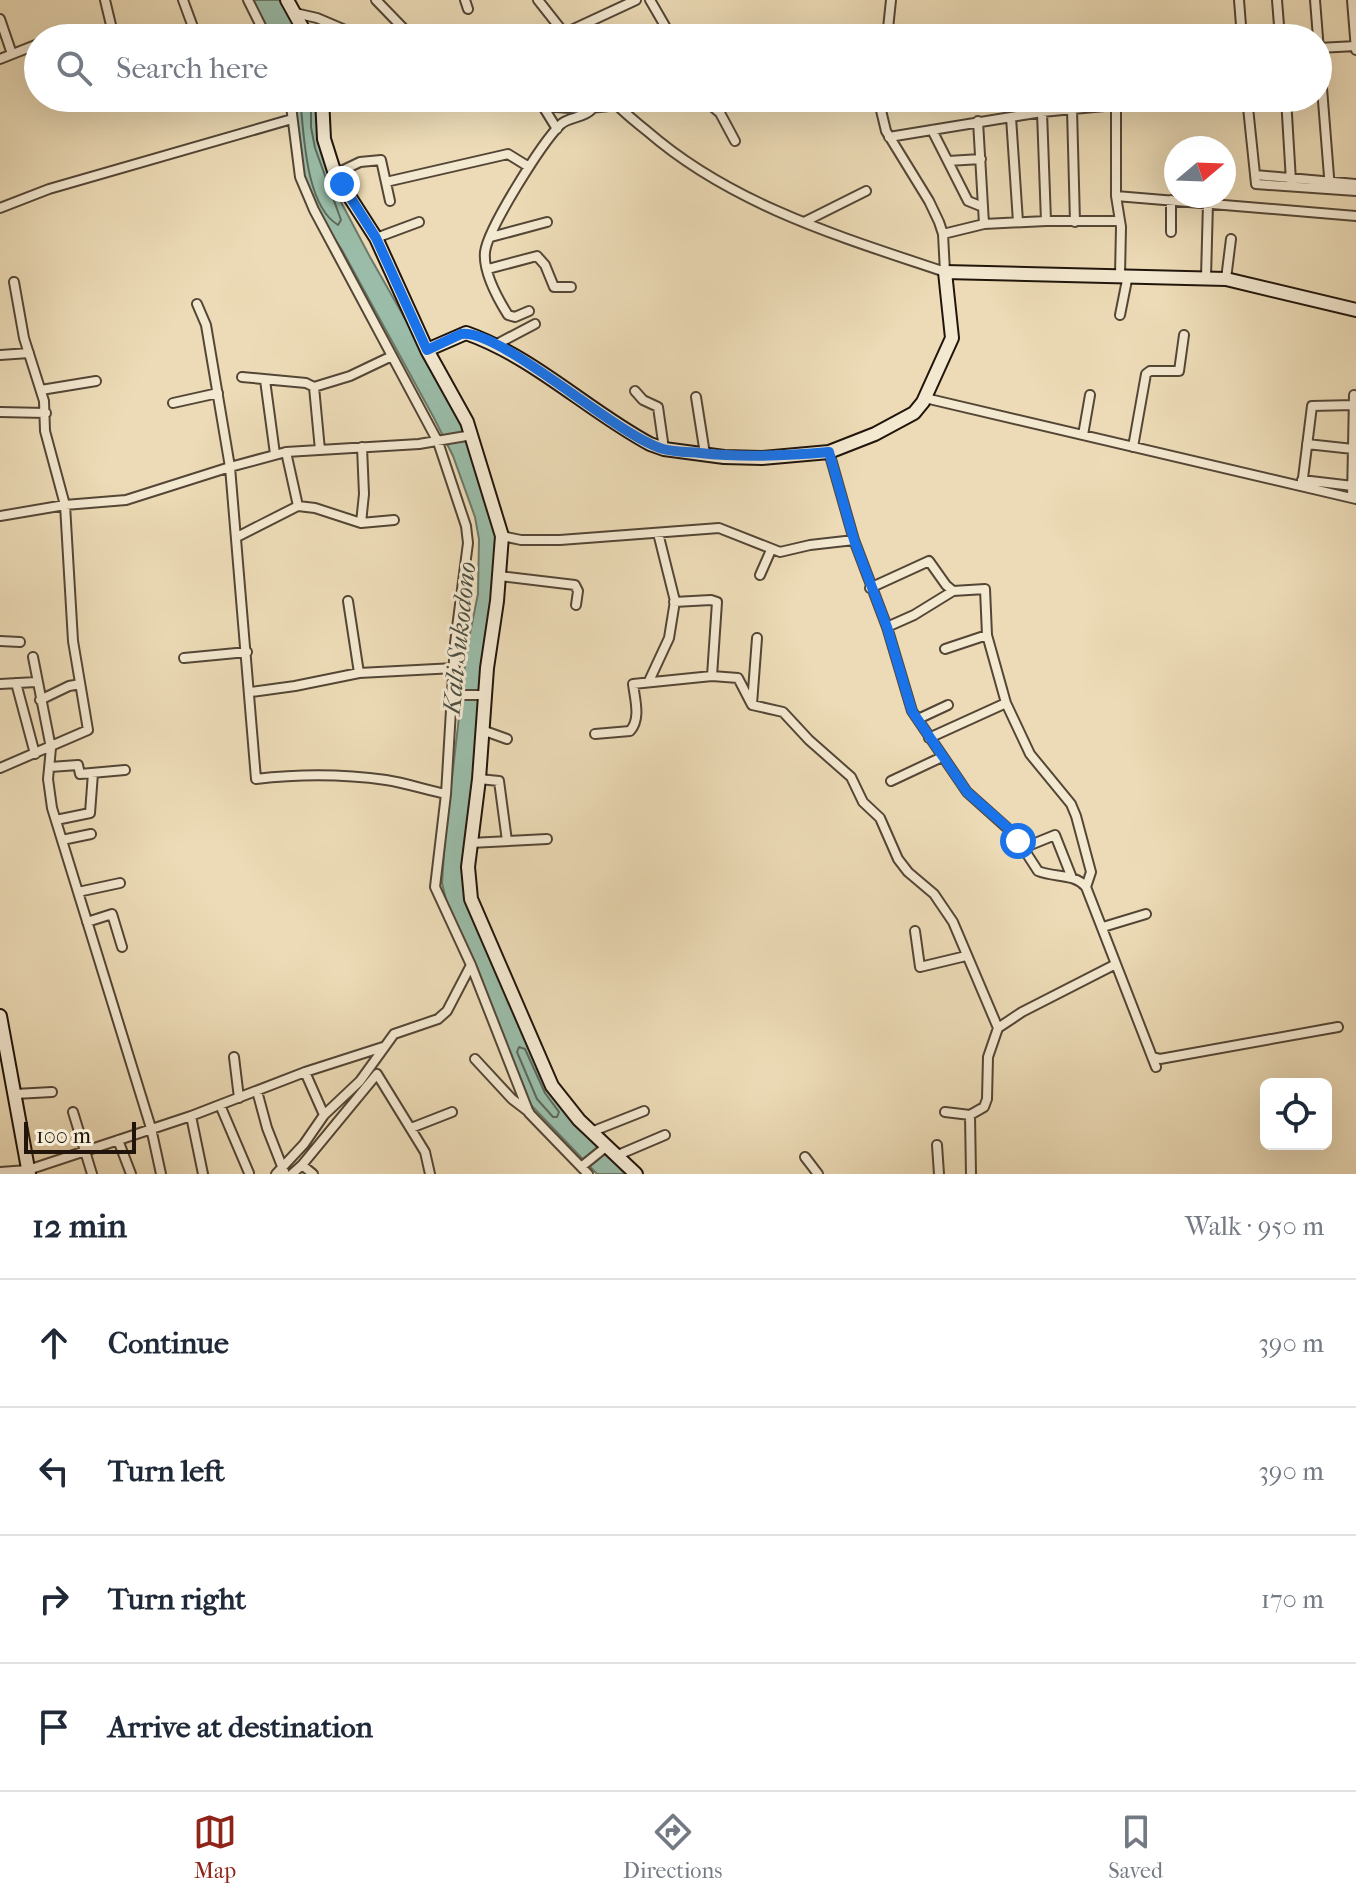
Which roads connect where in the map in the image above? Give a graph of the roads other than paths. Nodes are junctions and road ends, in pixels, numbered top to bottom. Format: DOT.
graph roads {
  1 [pos="105,0"];
  2 [pos="183,0"];
  3 [pos="248,0"];
  4 [pos="287,0"];
  5 [pos="376,0"];
  6 [pos="538,0"];
  7 [pos="636,0"];
  8 [pos="650,0"];
  9 [pos="891,0"];
  10 [pos="1239,0"];
  11 [pos="1277,0"];
  12 [pos="1315,0"];
  13 [pos="1352,0"];
  14 [pos="295,13"];
  15 [pos="0,19"];
  16 [pos="111,24"];
  17 [pos="192,24"];
  18 [pos="260,24"];
  19 [pos="301,24"];
  20 [pos="331,24"];
  21 [pos="399,24"];
  22 [pos="557,24"];
  23 [pos="589,24"];
  24 [pos="664,24"];
  25 [pos="888,24"];
  26 [pos="1241,24"];
  27 [pos="1279,24"];
  28 [pos="1316,24"];
  29 [pos="1332,48"];
  30 [pos="1356,48"];
  31 [pos="24,49"];
  32 [pos="12,54"];
  33 [pos="0,59"];
  34 [pos="291,112"];
  35 [pos="323,112"];
  36 [pos="546,112"];
  37 [pos="588,112"];
  38 [pos="627,112"];
  39 [pos="719,112"];
  40 [pos="881,112"];
  41 [pos="1042,112"];
  42 [pos="1072,112"];
  43 [pos="1115,112"];
  44 [pos="1248,112"];
  45 [pos="1287,112"];
  46 [pos="1324,112"];
  47 [pos="1011,117"];
  48 [pos="292,119"];
  49 [pos="978,121"];
  50 [pos="557,129"];
  51 [pos="932,130"];
  52 [pos="889,137"];
  53 [pos="735,141"];
  54 [pos="981,159"];
  55 [pos="948,161"];
  56 [pos="529,167"];
  57 [pos="335,174"];
  58 [pos="386,182"];
  59 [pos="1291,182"];
  60 [pos="1356,184"];
  61 [pos="1330,186"];
  62 [pos="866,191"];
  63 [pos="1356,191"];
  64 [pos="1116,196"];
  65 [pos="1164,199"];
  66 [pos="390,201"];
  67 [pos="1236,205"];
  68 [pos="983,207"];
  69 [pos="0,208"];
  70 [pos="1171,208"];
  71 [pos="1208,208"];
  72 [pos="1356,216"];
  73 [pos="1046,221"];
  74 [pos="1118,221"];
  75 [pos="419,222"];
  76 [pos="547,222"];
  77 [pos="804,222"];
  78 [pos="1018,222"];
  79 [pos="1075,222"];
  80 [pos="984,224"];
  81 [pos="1171,232"];
  82 [pos="943,234"];
  83 [pos="491,237"];
  84 [pos="376,238"];
  85 [pos="1231,239"];
  86 [pos="488,269"];
  87 [pos="945,272"];
  88 [pos="1124,275"];
  89 [pos="1206,277"];
  90 [pos="1226,279"];
  91 [pos="14,282"];
  92 [pos="571,287"];
  93 [pos="197,304"];
  94 [pos="1356,310"];
  95 [pos="529,311"];
  96 [pos="1120,315"];
  97 [pos="535,324"];
  98 [pos="1184,335"];
  99 [pos="495,345"];
  100 [pos="427,350"];
  101 [pos="29,353"];
  102 [pos="0,355"];
  103 [pos="392,356"];
  104 [pos="242,377"];
  105 [pos="265,380"];
  106 [pos="96,381"];
  107 [pos="314,387"];
  108 [pos="41,390"];
  109 [pos="635,391"];
  110 [pos="218,393"];
  111 [pos="1090,395"];
  112 [pos="696,397"];
  113 [pos="925,398"];
  114 [pos="173,403"];
  115 [pos="0,412"];
  116 [pos="46,413"];
  117 [pos="471,435"];
  118 [pos="1083,435"];
  119 [pos="440,441"];
  120 [pos="1307,444"];
  121 [pos="362,447"];
  122 [pos="1133,447"];
  123 [pos="664,449"];
  124 [pos="1353,449"];
  125 [pos="320,450"];
  126 [pos="286,452"];
  127 [pos="275,454"];
  128 [pos="705,454"];
  129 [pos="830,456"];
  130 [pos="230,467"];
  131 [pos="1302,483"];
  132 [pos="1353,486"];
  133 [pos="1354,499"];
  134 [pos="65,505"];
  135 [pos="298,506"];
  136 [pos="0,516"];
  137 [pos="394,520"];
  138 [pos="361,523"];
  139 [pos="658,533"];
  140 [pos="502,536"];
  141 [pos="237,537"];
  142 [pos="854,540"];
  143 [pos="771,550"];
  144 [pos="760,575"];
  145 [pos="499,576"];
  146 [pos="870,588"];
  147 [pos="953,591"];
  148 [pos="348,601"];
  149 [pos="674,602"];
  150 [pos="576,605"];
  151 [pos="887,627"];
  152 [pos="987,635"];
  153 [pos="757,638"];
  154 [pos="0,641"];
  155 [pos="20,642"];
  156 [pos="945,649"];
  157 [pos="247,652"];
  158 [pos="33,657"];
  159 [pos="184,658"];
  160 [pos="455,668"];
  161 [pos="359,673"];
  162 [pos="712,676"];
  163 [pos="649,681"];
  164 [pos="36,682"];
  165 [pos="16,683"];
  166 [pos="0,684"];
  167 [pos="80,684"];
  168 [pos="251,692"];
  169 [pos="455,694"];
  170 [pos="484,695"];
  171 [pos="40,700"];
  172 [pos="1006,703"];
  173 [pos="752,705"];
  174 [pos="948,705"];
  175 [pos="918,719"];
  176 [pos="482,730"];
  177 [pos="595,734"];
  178 [pos="929,738"];
  179 [pos="507,739"];
  180 [pos="51,748"];
  181 [pos="35,754"];
  182 [pos="942,757"];
  183 [pos="50,767"];
  184 [pos="0,768"];
  185 [pos="125,770"];
  186 [pos="93,773"];
  187 [pos="479,779"];
  188 [pos="891,781"];
  189 [pos="446,794"];
  190 [pos="56,820"];
  191 [pos="91,834"];
  192 [pos="547,839"];
  193 [pos="62,840"];
  194 [pos="507,841"];
  195 [pos="470,843"];
  196 [pos="1023,848"];
  197 [pos="1072,878"];
  198 [pos="120,883"];
  199 [pos="1086,887"];
  200 [pos="78,892"];
  201 [pos="1146,914"];
  202 [pos="87,922"];
  203 [pos="1103,927"];
  204 [pos="915,931"];
  205 [pos="122,947"];
  206 [pos="966,956"];
  207 [pos="1116,964"];
  208 [pos="473,971"];
  209 [pos="0,1016"];
  210 [pos="1338,1027"];
  211 [pos="998,1028"];
  212 [pos="383,1047"];
  213 [pos="234,1057"];
  214 [pos="475,1059"];
  215 [pos="305,1072"];
  216 [pos="257,1091"];
  217 [pos="52,1092"];
  218 [pos="15,1094"];
  219 [pos="239,1098"];
  220 [pos="220,1105"];
  221 [pos="644,1111"];
  222 [pos="73,1112"];
  223 [pos="452,1112"];
  224 [pos="945,1112"];
  225 [pos="529,1113"];
  226 [pos="324,1115"];
  227 [pos="970,1115"];
  228 [pos="191,1116"];
  229 [pos="151,1128"];
  230 [pos="411,1128"];
  231 [pos="591,1132"];
  232 [pos="665,1135"];
  233 [pos="118,1140"];
  234 [pos="937,1145"];
  235 [pos="606,1147"];
  236 [pos="84,1151"];
  237 [pos="618,1155"];
  238 [pos="805,1157"];
  239 [pos="302,1165"];
  240 [pos="585,1168"];
  241 [pos="0,1172"];
  242 [pos="29,1172"];
  243 [pos="284,1172"];
  244 [pos="249,1173"];
  245 [pos="92,1174"];
  246 [pos="131,1174"];
  247 [pos="161,1174"];
  248 [pos="203,1174"];
  249 [pos="313,1174"];
  250 [pos="430,1174"];
  251 [pos="636,1174"];
  252 [pos="818,1174"];
  253 [pos="939,1174"];
  254 [pos="971,1174"];
  1 -- 16 [label="street"];
  2 -- 17 [label="street"];
  3 -- 18 [label="street"];
  4 -- 14 [label="street"];
  5 -- 21 [label="street"];
  6 -- 22 [label="street"];
  7 -- 23 [label="street"];
  8 -- 24 [label="street"];
  9 -- 25 [label="street"];
  10 -- 26 [label="street"];
  11 -- 27 [label="street"];
  12 -- 28 [label="street"];
  13 -- 30 [label="street"];
  14 -- 19 [label="street"];
  14 -- 20 [label="street"];
  15 -- 32 [label="street"];
  29 -- 30 [label="street"];
  31 -- 32 [label="street"];
  32 -- 33 [label="street"];
  34 -- 48 [label="street"];
  35 -- 57 [label="street"];
  36 -- 50 [label="street"];
  37 -- 50 [label="street"];
  38 -- 77 [label="street"];
  39 -- 53 [label="street"];
  40 -- 52 [label="street"];
  41 -- 47 [label="street"];
  41 -- 73 [label="street"];
  42 -- 79 [label="street"];
  43 -- 64 [label="street"];
  44 -- 59 [label="street"];
  45 -- 59 [label="street"];
  46 -- 61 [label="street"];
  47 -- 49 [label="street"];
  47 -- 78 [label="street"];
  48 -- 69 [label="street"];
  48 -- 103 [label="street"];
  49 -- 51 [label="street"];
  49 -- 54 [label="street"];
  50 -- 56 [label="street"];
  51 -- 52 [label="street"];
  51 -- 55 [label="street"];
  52 -- 82 [label="street"];
  54 -- 55 [label="street"];
  54 -- 68 [label="street"];
  55 -- 68 [label="street"];
  56 -- 58 [label="street"];
  56 -- 83 [label="street"];
  57 -- 58 [label="street"];
  57 -- 84 [label="street"];
  58 -- 66 [label="street"];
  59 -- 61 [label="street"];
  60 -- 61 [label="street"];
  61 -- 63 [label="street"];
  62 -- 77 [label="street"];
  64 -- 65 [label="street"];
  64 -- 74 [label="street"];
  67 -- 72 [label="street"];
  68 -- 80 [label="street"];
  70 -- 81 [label="street"];
  71 -- 89 [label="street"];
  73 -- 78 [label="street"];
  73 -- 79 [label="street"];
  74 -- 79 [label="street"];
  74 -- 88 [label="street"];
  75 -- 84 [label="street"];
  76 -- 83 [label="street"];
  77 -- 87 [label="street"];
  78 -- 80 [label="street"];
  80 -- 82 [label="street"];
  82 -- 87 [label="street"];
  83 -- 86 [label="street"];
  84 -- 100 [label="street"];
  85 -- 90 [label="street"];
  86 -- 92 [label="street"];
  86 -- 95 [label="street"];
  87 -- 88 [label="street"];
  87 -- 113 [label="street"];
  88 -- 89 [label="street"];
  88 -- 96 [label="street"];
  89 -- 90 [label="street"];
  90 -- 94 [label="street"];
  91 -- 101 [label="street"];
  93 -- 110 [label="street"];
  97 -- 99 [label="street"];
  98 -- 122 [label="street"];
  99 -- 100 [label="street"];
  99 -- 123 [label="street"];
  100 -- 117 [label="street"];
  101 -- 102 [label="street"];
  101 -- 108 [label="street"];
  103 -- 107 [label="street"];
  103 -- 119 [label="street"];
  104 -- 105 [label="street"];
  105 -- 107 [label="street"];
  105 -- 127 [label="street"];
  106 -- 108 [label="street"];
  107 -- 125 [label="street"];
  108 -- 116 [label="street"];
  109 -- 123 [label="street"];
  110 -- 114 [label="street"];
  110 -- 130 [label="street"];
  111 -- 118 [label="street"];
  112 -- 128 [label="street"];
  113 -- 118 [label="street"];
  113 -- 129 [label="street"];
  115 -- 116 [label="street"];
  116 -- 134 [label="street"];
  117 -- 119 [label="street"];
  117 -- 140 [label="street"];
  118 -- 122 [label="street"];
  119 -- 121 [label="street"];
  119 -- 160 [label="street"];
  120 -- 124 [label="street"];
  120 -- 124 [label="street"];
  120 -- 131 [label="street"];
  121 -- 125 [label="street"];
  121 -- 138 [label="street"];
  122 -- 131 [label="street"];
  123 -- 128 [label="street"];
  124 -- 132 [label="street"];
  125 -- 126 [label="street"];
  126 -- 127 [label="street"];
  126 -- 135 [label="street"];
  127 -- 130 [label="street"];
  128 -- 129 [label="street"];
  129 -- 142 [label="street"];
  130 -- 134 [label="street"];
  130 -- 141 [label="street"];
  131 -- 132 [label="street"];
  131 -- 133 [label="street"];
  132 -- 133 [label="street"];
  134 -- 136 [label="street"];
  134 -- 167 [label="street"];
  135 -- 138 [label="street"];
  135 -- 141 [label="street"];
  137 -- 138 [label="street"];
  139 -- 140 [label="street"];
  139 -- 143 [label="street"];
  139 -- 149 [label="street"];
  140 -- 145 [label="street"];
  141 -- 157 [label="street"];
  142 -- 143 [label="street"];
  142 -- 146 [label="street"];
  143 -- 144 [label="street"];
  145 -- 150 [label="street"];
  145 -- 170 [label="street"];
  146 -- 147 [label="street"];
  146 -- 151 [label="street"];
  147 -- 151 [label="street"];
  147 -- 152 [label="street"];
  148 -- 161 [label="street"];
  149 -- 162 [label="street"];
  149 -- 163 [label="street"];
  151 -- 175 [label="street"];
  152 -- 156 [label="street"];
  152 -- 172 [label="street"];
  153 -- 173 [label="street"];
  154 -- 155 [label="street"];
  157 -- 159 [label="street"];
  157 -- 168 [label="street"];
  158 -- 164 [label="street"];
  160 -- 161 [label="street"];
  160 -- 169 [label="street"];
  161 -- 168 [label="street"];
  162 -- 163 [label="street"];
  162 -- 173 [label="street"];
  163 -- 177 [label="street"];
  164 -- 165 [label="street"];
  164 -- 171 [label="street"];
  165 -- 166 [label="street"];
  165 -- 181 [label="street"];
  167 -- 171 [label="street"];
  167 -- 180 [label="street"];
  168 -- 189 [label="street"];
  169 -- 170 [label="street"];
  169 -- 189 [label="street"];
  170 -- 176 [label="street"];
  171 -- 180 [label="street"];
  172 -- 178 [label="street"];
  172 -- 199 [label="street"];
  173 -- 206 [label="street"];
  174 -- 175 [label="street"];
  175 -- 178 [label="street"];
  176 -- 179 [label="street"];
  176 -- 187 [label="street"];
  178 -- 182 [label="street"];
  180 -- 181 [label="street"];
  180 -- 183 [label="street"];
  181 -- 184 [label="street"];
  182 -- 188 [label="street"];
  182 -- 196 [label="street"];
  183 -- 186 [label="street"];
  183 -- 190 [label="street"];
  185 -- 186 [label="street"];
  186 -- 190 [label="street"];
  187 -- 194 [label="street"];
  187 -- 195 [label="street"];
  189 -- 208 [label="street"];
  190 -- 193 [label="street"];
  191 -- 193 [label="street"];
  192 -- 194 [label="street"];
  193 -- 200 [label="street"];
  194 -- 195 [label="street"];
  195 -- 231 [label="street"];
  196 -- 197 [label="street"];
  196 -- 197 [label="street"];
  197 -- 199 [label="street"];
  198 -- 200 [label="street"];
  199 -- 203 [label="street"];
  200 -- 202 [label="street"];
  201 -- 203 [label="street"];
  202 -- 205 [label="street"];
  202 -- 229 [label="street"];
  203 -- 207 [label="street"];
  204 -- 206 [label="street"];
  206 -- 211 [label="street"];
  207 -- 210 [label="street"];
  207 -- 211 [label="street"];
  208 -- 212 [label="street"];
  208 -- 225 [label="street"];
  209 -- 218 [label="street"];
  211 -- 227 [label="street"];
  212 -- 215 [label="street"];
  212 -- 226 [label="street"];
  213 -- 219 [label="street"];
  214 -- 225 [label="street"];
  215 -- 216 [label="street"];
  215 -- 226 [label="street"];
  216 -- 219 [label="street"];
  216 -- 243 [label="street"];
  217 -- 218 [label="street"];
  218 -- 242 [label="street"];
  219 -- 220 [label="street"];
  220 -- 228 [label="street"];
  220 -- 244 [label="street"];
  221 -- 231 [label="street"];
  222 -- 236 [label="street"];
  223 -- 230 [label="street"];
  224 -- 227 [label="street"];
  225 -- 240 [label="street"];
  226 -- 243 [label="street"];
  227 -- 254 [label="street"];
  228 -- 229 [label="street"];
  228 -- 248 [label="street"];
  229 -- 233 [label="street"];
  229 -- 247 [label="street"];
  230 -- 239 [label="street"];
  230 -- 250 [label="street"];
  231 -- 235 [label="street"];
  232 -- 237 [label="street"];
  233 -- 236 [label="street"];
  233 -- 246 [label="street"];
  234 -- 253 [label="street"];
  235 -- 237 [label="street"];
  235 -- 240 [label="street"];
  236 -- 242 [label="street"];
  236 -- 245 [label="street"];
  237 -- 251 [label="street"];
  238 -- 252 [label="street"];
  239 -- 243 [label="street"];
  239 -- 249 [label="street"];
  241 -- 242 [label="street"];
}
